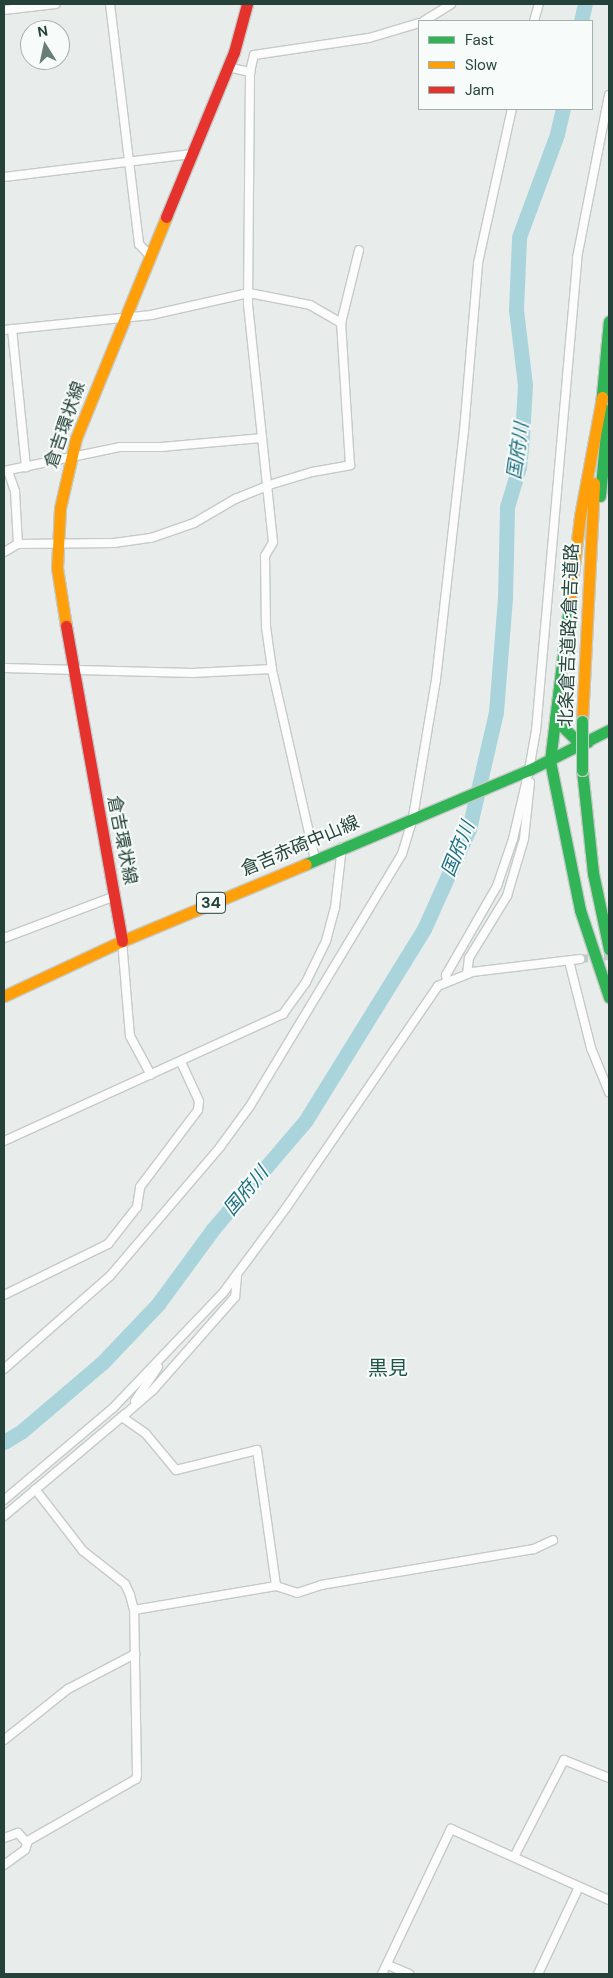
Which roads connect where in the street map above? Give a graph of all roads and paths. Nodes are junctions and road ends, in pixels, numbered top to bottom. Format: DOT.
graph roads {
  1 [pos="56,4"];
  2 [pos="110,4"];
  3 [pos="247,4"];
  4 [pos="451,4"];
  5 [pos="539,4"];
  6 [pos="4,10"];
  7 [pos="426,20"];
  8 [pos="534,20"];
  9 [pos="418,23"];
  10 [pos="228,67"];
  11 [pos="250,72"];
  12 [pos="609,95"];
  13 [pos="512,110"];
  14 [pos="192,154"];
  15 [pos="130,162"];
  16 [pos="4,176"];
  17 [pos="359,250"];
  18 [pos="150,256"];
  19 [pos="249,293"];
  20 [pos="124,319"];
  21 [pos="609,321"];
  22 [pos="341,323"];
  23 [pos="8,330"];
  24 [pos="606,398"];
  25 [pos="261,438"];
  26 [pos="70,459"];
  27 [pos="26,467"];
  28 [pos="6,471"];
  29 [pos="269,485"];
  30 [pos="57,543"];
  31 [pos="18,544"];
  32 [pos="4,552"];
  33 [pos="4,668"];
  34 [pos="72,669"];
  35 [pos="272,669"];
  36 [pos="555,719"];
  37 [pos="609,730"];
  38 [pos="588,742"];
  39 [pos="550,761"];
  40 [pos="587,769"];
  41 [pos="525,772"];
  42 [pos="417,815"];
  43 [pos="342,847"];
  44 [pos="315,859"];
  45 [pos="114,896"];
  46 [pos="609,918"];
  47 [pos="4,938"];
  48 [pos="122,941"];
  49 [pos="609,949"];
  50 [pos="580,959"];
  51 [pos="569,961"];
  52 [pos="467,974"];
  53 [pos="447,982"];
  54 [pos="4,996"];
  55 [pos="609,997"];
  56 [pos="181,1062"];
  57 [pos="151,1076"];
  58 [pos="609,1092"];
  59 [pos="4,1141"];
  60 [pos="237,1275"];
  61 [pos="4,1295"];
  62 [pos="159,1363"];
  63 [pos="4,1369"];
  64 [pos="122,1417"];
  65 [pos="35,1489"];
  66 [pos="4,1500"];
  67 [pos="4,1516"];
  68 [pos="553,1540"];
  69 [pos="276,1586"];
  70 [pos="134,1610"];
  71 [pos="135,1654"];
  72 [pos="4,1740"];
  73 [pos="609,1778"];
  74 [pos="4,1838"];
  75 [pos="28,1841"];
  76 [pos="515,1855"];
  77 [pos="4,1865"];
  78 [pos="579,1887"];
  79 [pos="609,1900"];
  80 [pos="388,1965"];
  81 [pos="382,1974"];
  82 [pos="409,1974"];
  83 [pos="538,1974"];
  1 -- 6 [label="street"];
  2 -- 15 [label="street"];
  3 -- 10 [label="main road, 倉吉環状線"];
  4 -- 7 [label="street"];
  5 -- 8 [label="street"];
  9 -- 11 [label="street"];
  10 -- 11 [label="street"];
  10 -- 14 [label="main road, 倉吉環状線"];
  11 -- 19 [label="street"];
  12 -- 41 [label="street"];
  13 -- 42 [label="street"];
  14 -- 15 [label="street"];
  14 -- 18 [label="main road, 倉吉環状線"];
  15 -- 16 [label="street"];
  15 -- 18 [label="street"];
  17 -- 22 [label="street"];
  18 -- 20 [label="main road, 倉吉環状線"];
  19 -- 20 [label="street"];
  19 -- 22 [label="street"];
  19 -- 25 [label="street"];
  20 -- 23 [label="street"];
  20 -- 26 [label="main road, 倉吉環状線"];
  21 -- 24 [label="main road, 北条倉吉道路;倉吉道路"];
  22 -- 29 [label="street"];
  23 -- 27 [label="street"];
  24 -- 36 [label="main road"];
  24 -- 40 [label="main road, 北条倉吉道路;倉吉道路, bridge"];
  25 -- 26 [label="street"];
  25 -- 29 [label="street"];
  26 -- 27 [label="street"];
  26 -- 30 [label="main road, 倉吉環状線"];
  27 -- 28 [label="street"];
  28 -- 31 [label="street"];
  29 -- 30 [label="street"];
  29 -- 35 [label="street"];
  30 -- 31 [label="street"];
  30 -- 34 [label="main road, 倉吉環状線"];
  31 -- 32 [label="street"];
  33 -- 34 [label="street"];
  34 -- 35 [label="street"];
  34 -- 45 [label="main road, 倉吉環状線"];
  35 -- 44 [label="street"];
  36 -- 38 [label="main road"];
  36 -- 39 [label="main road"];
  37 -- 38 [label="main road, 倉吉赤碕中山線 / 34"];
  38 -- 39 [label="main road, 倉吉赤碕中山線 / 34"];
  39 -- 41 [label="main road, 倉吉赤碕中山線 / 34"];
  39 -- 55 [label="main road"];
  40 -- 46 [label="main road, 北条倉吉道路;倉吉道路"];
  40 -- 49 [label="main road, 北条倉吉道路;倉吉道路"];
  41 -- 42 [label="main road, 倉吉赤碕中山線 / 34"];
  41 -- 52 [label="street"];
  41 -- 53 [label="street"];
  42 -- 43 [label="main road, 倉吉赤碕中山線 / 34"];
  42 -- 63 [label="street"];
  43 -- 44 [label="main road, 倉吉赤碕中山線 / 34"];
  43 -- 56 [label="street"];
  44 -- 48 [label="main road, 倉吉赤碕中山線 / 34"];
  45 -- 47 [label="street"];
  45 -- 48 [label="main road, 倉吉環状線"];
  48 -- 54 [label="main road, 倉吉赤碕中山線 / 34"];
  48 -- 57 [label="street"];
  50 -- 51 [label="street"];
  51 -- 52 [label="street"];
  51 -- 58 [label="street"];
  52 -- 53 [label="street"];
  53 -- 60 [label="street"];
  56 -- 57 [label="street"];
  56 -- 61 [label="street"];
  57 -- 59 [label="street"];
  60 -- 62 [label="street"];
  60 -- 64 [label="street"];
  62 -- 64 [label="street"];
  62 -- 66 [label="street"];
  64 -- 65 [label="street"];
  64 -- 69 [label="street"];
  65 -- 67 [label="street"];
  65 -- 70 [label="street"];
  68 -- 69 [label="street"];
  69 -- 70 [label="street"];
  70 -- 71 [label="street"];
  71 -- 72 [label="street"];
  71 -- 75 [label="street"];
  73 -- 76 [label="street"];
  74 -- 75 [label="street"];
  75 -- 77 [label="street"];
  76 -- 78 [label="street"];
  76 -- 80 [label="street"];
  78 -- 79 [label="street"];
  78 -- 83 [label="street"];
  80 -- 81 [label="street"];
  80 -- 82 [label="street"];
}
